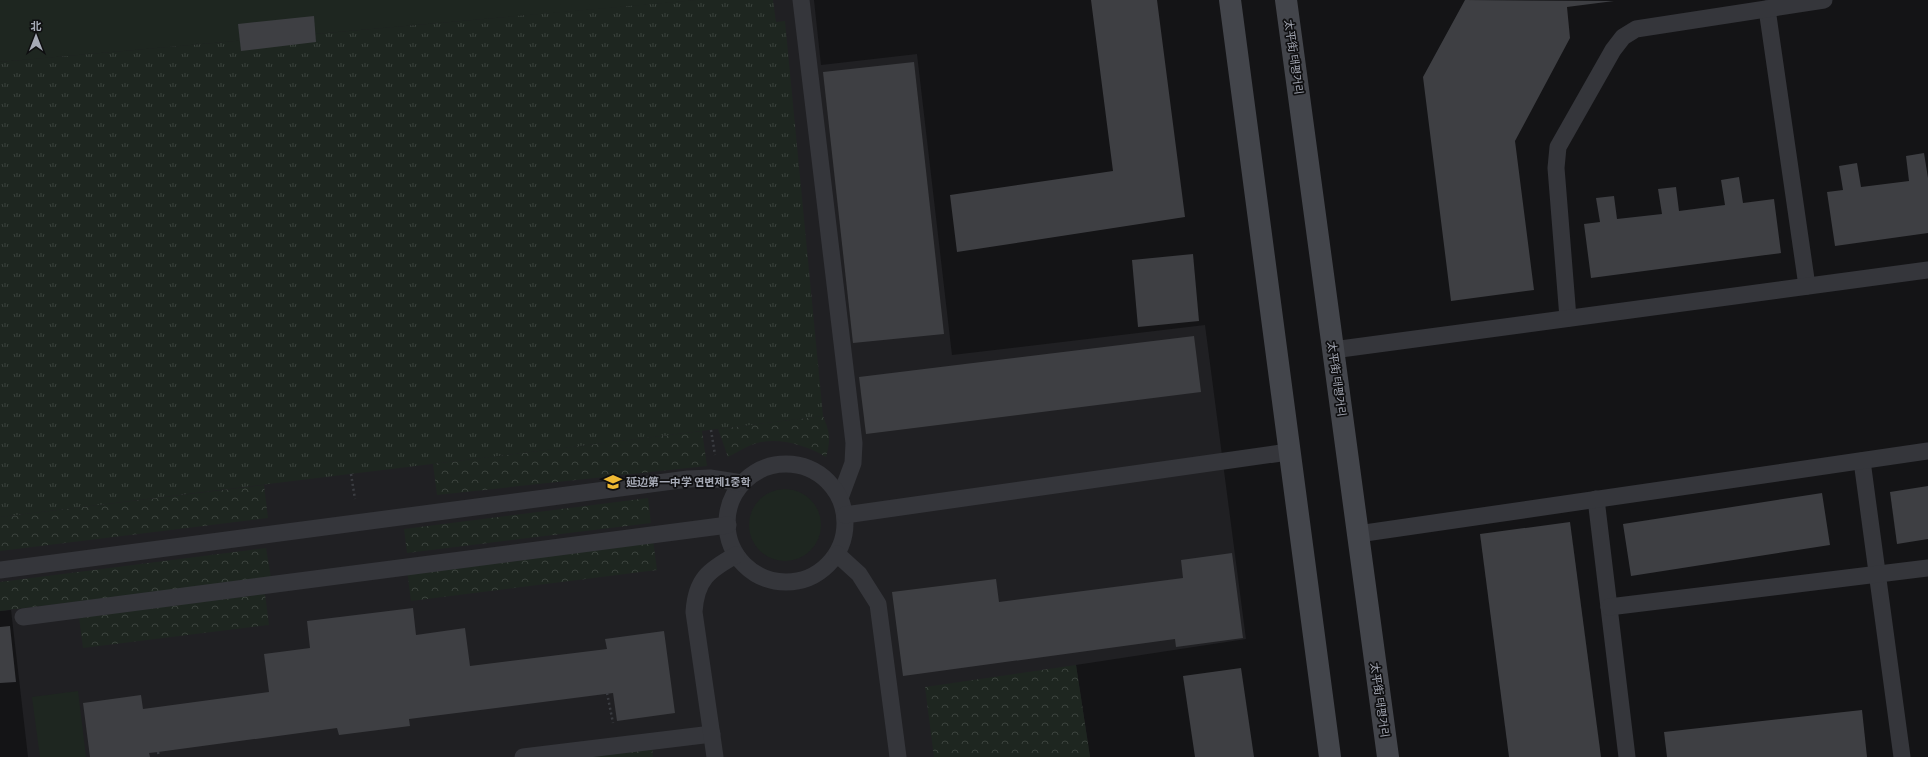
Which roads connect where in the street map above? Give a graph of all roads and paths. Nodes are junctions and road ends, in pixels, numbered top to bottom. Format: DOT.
graph roads {
  1 [pos="802,0"];
  2 [pos="1230,0"];
  3 [pos="1286,0"];
  4 [pos="1824,0"];
  5 [pos="1767,9"];
  6 [pos="1928,270"];
  7 [pos="1807,286"];
  8 [pos="1568,318"];
  9 [pos="1333,350"];
  10 [pos="1928,451"];
  11 [pos="1288,452"];
  12 [pos="1862,461"];
  13 [pos="351,474"];
  14 [pos="742,483"];
  15 [pos="840,498"];
  16 [pos="1596,499"];
  17 [pos="355,501"];
  18 [pos="845,516"];
  19 [pos="728,525"];
  20 [pos="1358,534"];
  21 [pos="837,554"];
  22 [pos="736,555"];
  23 [pos="1928,568"];
  24 [pos="0,570"];
  25 [pos="1878,574"];
  26 [pos="1609,607"];
  27 [pos="23,617"];
  28 [pos="607,693"];
  29 [pos="712,734"];
  30 [pos="617,746"];
  31 [pos="158,752"];
  32 [pos="159,757"];
  33 [pos="523,757"];
  34 [pos="715,757"];
  35 [pos="898,757"];
  36 [pos="1330,757"];
  37 [pos="1388,757"];
  38 [pos="1628,757"];
  39 [pos="1902,757"];
  1 -- 15 [label="lane"];
  2 -- 11 [label="main road"];
  3 -- 9 [label="main road, 太平街 태평거리"];
  4 -- 5 [label="lane"];
  5 -- 7 [label="lane"];
  5 -- 8 [label="lane"];
  6 -- 7 [label="lane"];
  7 -- 8 [label="lane"];
  8 -- 9 [label="lane"];
  9 -- 20 [label="main road, 太平街 태평거리"];
  10 -- 12 [label="lane"];
  11 -- 18 [label="lane"];
  11 -- 36 [label="main road"];
  12 -- 16 [label="lane"];
  12 -- 25 [label="lane"];
  13 -- 17 [label="path"];
  14 -- 15 [label="lane"];
  14 -- 19 [label="lane"];
  14 -- 24 [label="lane"];
  15 -- 18 [label="lane"];
  16 -- 20 [label="lane"];
  16 -- 26 [label="lane"];
  18 -- 21 [label="lane"];
  19 -- 22 [label="lane"];
  19 -- 27 [label="lane"];
  20 -- 37 [label="main road, 太平街 태평거리"];
  21 -- 22 [label="lane"];
  21 -- 35 [label="lane"];
  22 -- 29 [label="lane"];
  23 -- 25 [label="lane"];
  25 -- 26 [label="lane"];
  25 -- 39 [label="lane"];
  26 -- 38 [label="lane"];
  28 -- 30 [label="path"];
  29 -- 30 [label="lane"];
  29 -- 34 [label="lane"];
  30 -- 33 [label="lane"];
  31 -- 32 [label="path"];
}
